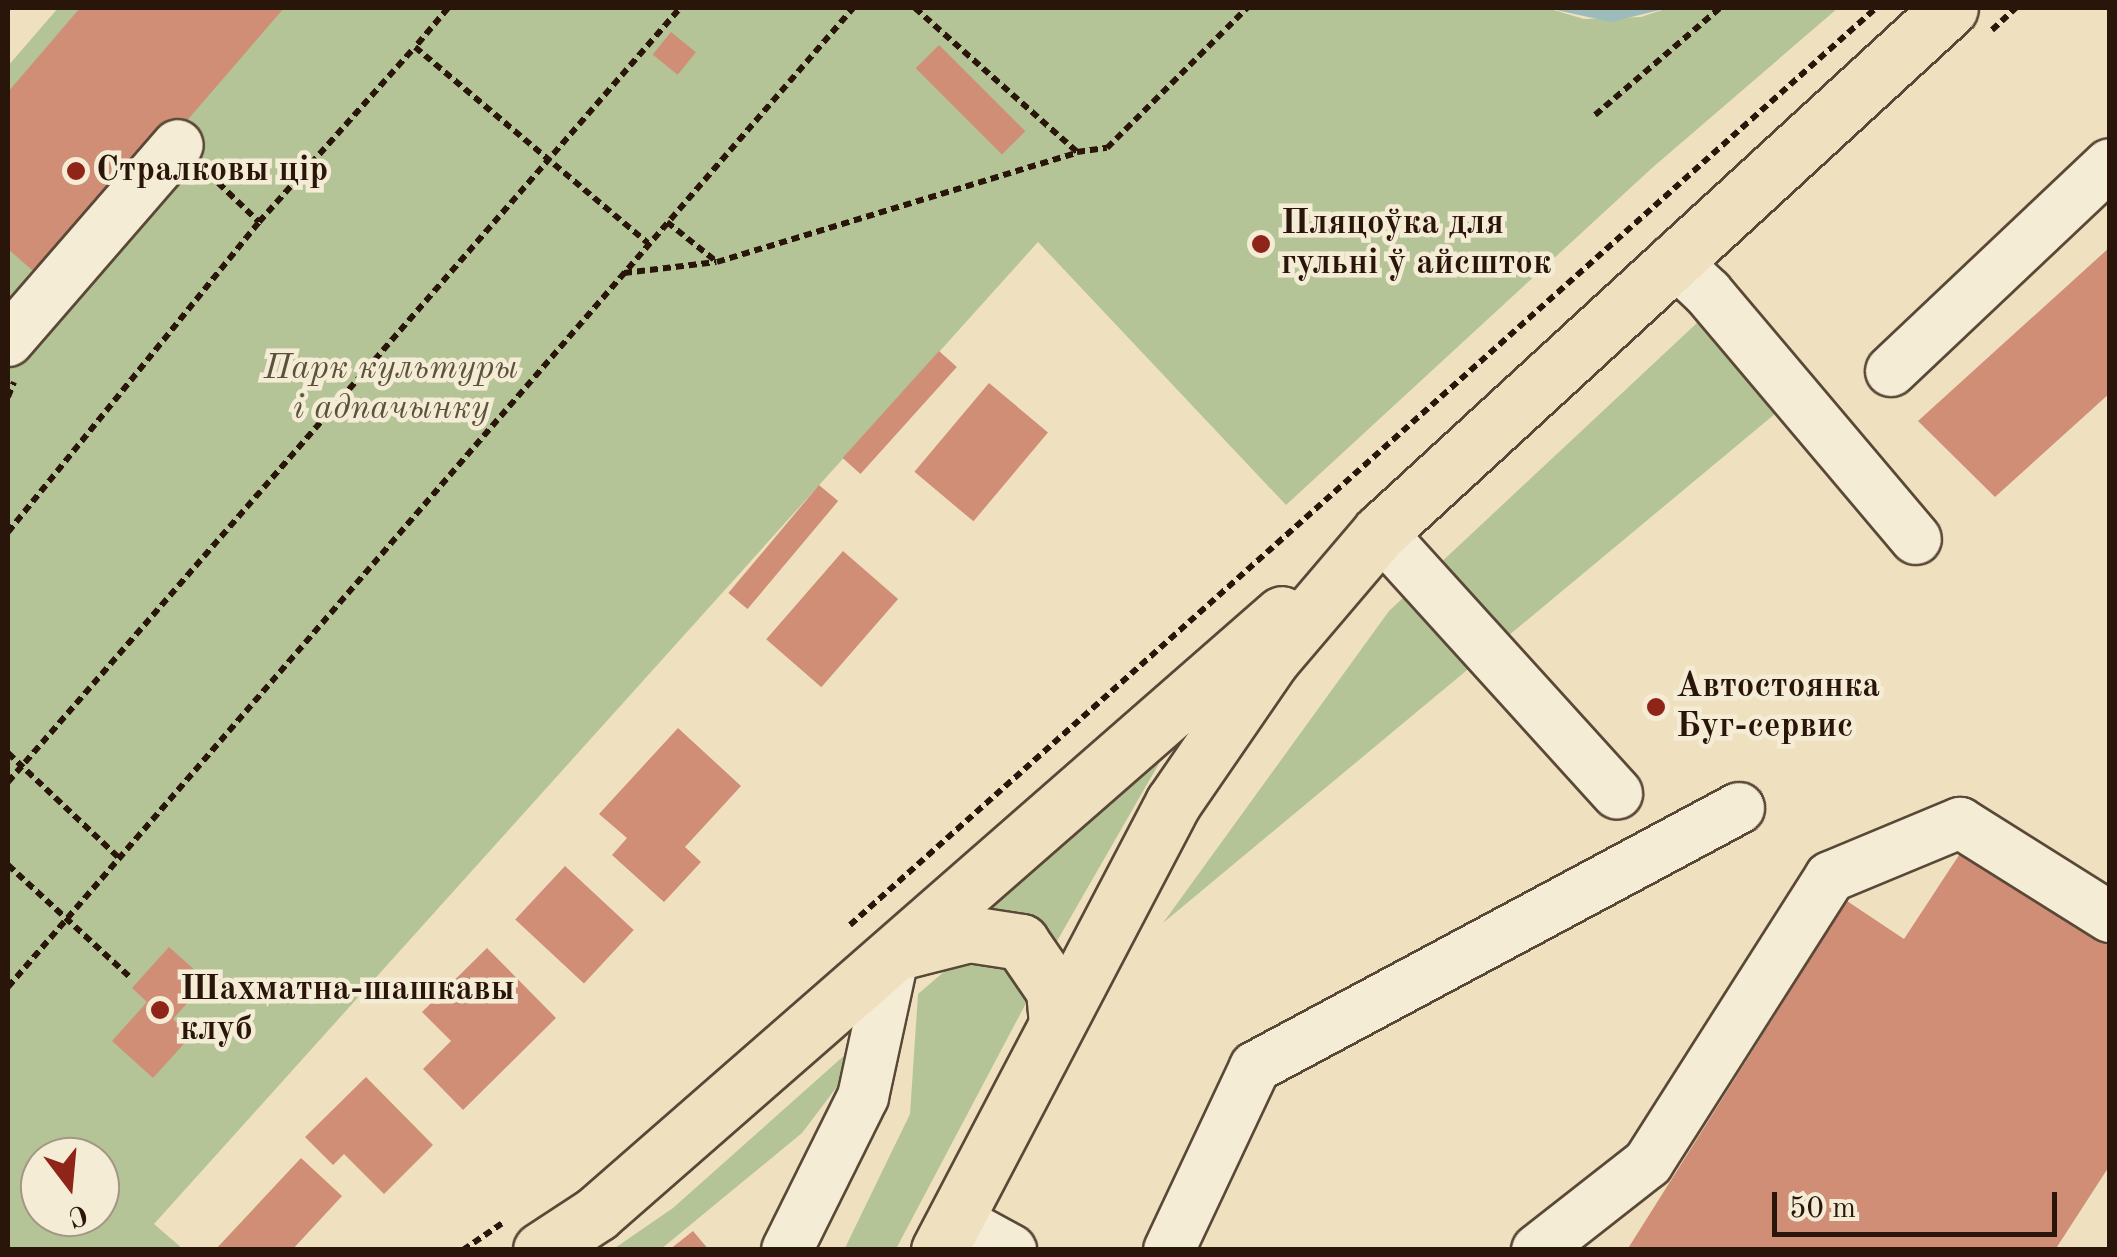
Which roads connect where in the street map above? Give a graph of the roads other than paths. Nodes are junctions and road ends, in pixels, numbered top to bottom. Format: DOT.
graph roads {
  1 [pos="1950,8"];
  2 [pos="178,144"];
  3 [pos="2110,164"];
  4 [pos="1673,260"];
  5 [pos="8,340"];
  6 [pos="1891,371"];
  7 [pos="1380,532"];
  8 [pos="1916,539"];
  9 [pos="1617,792"];
  10 [pos="1739,808"];
  11 [pos="2110,917"];
  12 [pos="894,954"];
  13 [pos="1057,1023"];
  14 [pos="525,1234"];
  15 [pos="946,1234"];
  16 [pos="1186,1244"];
  17 [pos="787,1250"];
  18 [pos="1011,1250"];
  19 [pos="1537,1250"];
  1 -- 4 [label="main road"];
  2 -- 5 [label="lane"];
  3 -- 6 [label="lane"];
  4 -- 7 [label="main road"];
  4 -- 8 [label="lane"];
  7 -- 9 [label="lane"];
  7 -- 12 [label="main road"];
  7 -- 13 [label="main road"];
  10 -- 16 [label="lane"];
  11 -- 19 [label="lane"];
  12 -- 13 [label="main road"];
  12 -- 14 [label="main road"];
  12 -- 17 [label="lane"];
  13 -- 15 [label="main road"];
  15 -- 18 [label="lane"];
}
